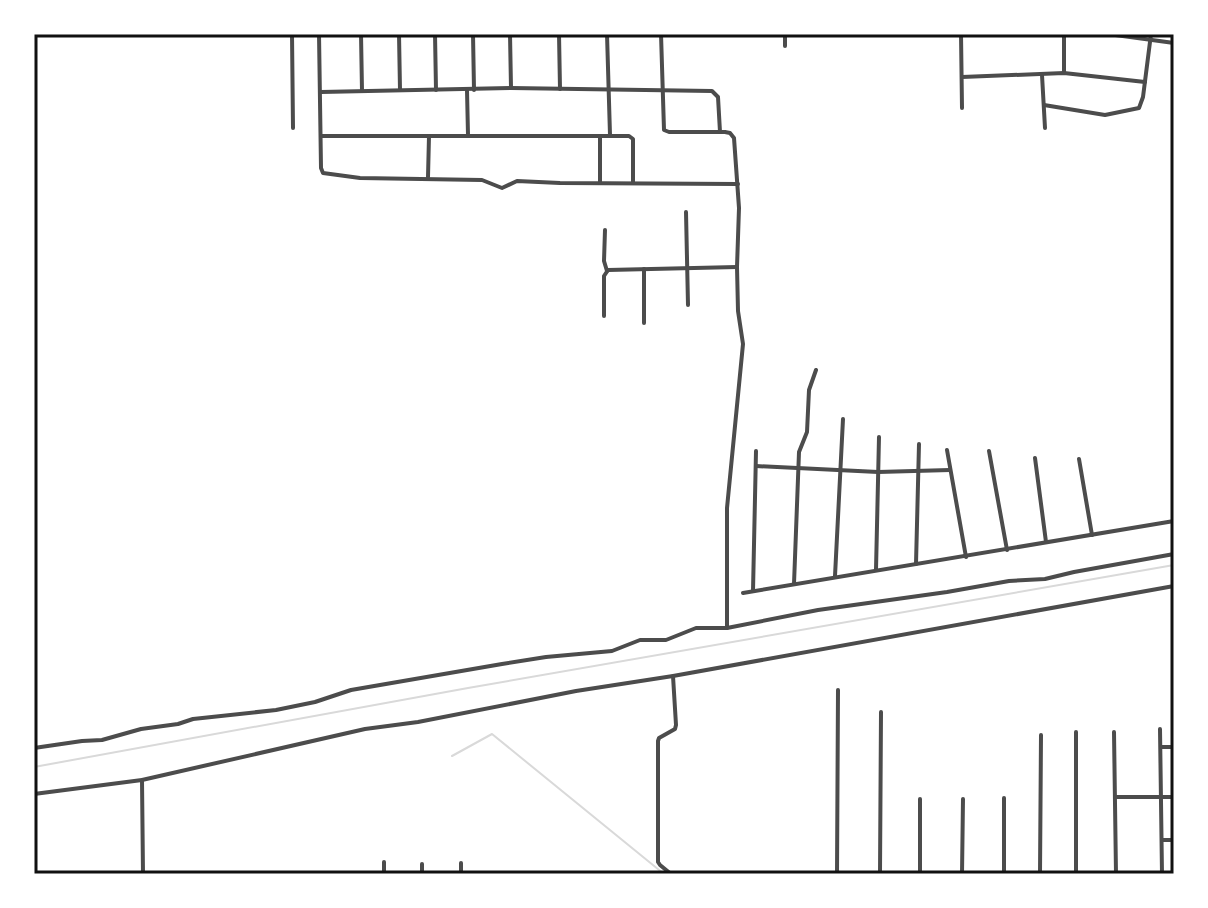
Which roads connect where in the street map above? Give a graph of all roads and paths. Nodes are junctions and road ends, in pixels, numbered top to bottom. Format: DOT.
graph roads {
  1 [pos="292,34"];
  2 [pos="319,34"];
  3 [pos="361,34"];
  4 [pos="399,34"];
  5 [pos="435,34"];
  6 [pos="473,34"];
  7 [pos="510,34"];
  8 [pos="559,34"];
  9 [pos="607,34"];
  10 [pos="661,34"];
  11 [pos="785,34"];
  12 [pos="961,34"];
  13 [pos="1064,34"];
  14 [pos="1108,34"];
  15 [pos="1150,37"];
  16 [pos="1174,43"];
  17 [pos="785,46"];
  18 [pos="1064,73"];
  19 [pos="1042,75"];
  20 [pos="962,77"];
  21 [pos="1145,82"];
  22 [pos="511,88"];
  23 [pos="560,89"];
  24 [pos="608,89"];
  25 [pos="662,89"];
  26 [pos="400,90"];
  27 [pos="436,90"];
  28 [pos="467,90"];
  29 [pos="474,90"];
  30 [pos="362,91"];
  31 [pos="321,92"];
  32 [pos="1044,105"];
  33 [pos="962,108"];
  34 [pos="293,128"];
  35 [pos="1045,128"];
  36 [pos="720,132"];
  37 [pos="468,135"];
  38 [pos="610,135"];
  39 [pos="321,136"];
  40 [pos="429,136"];
  41 [pos="600,136"];
  42 [pos="428,178"];
  43 [pos="600,183"];
  44 [pos="633,183"];
  45 [pos="738,184"];
  46 [pos="686,212"];
  47 [pos="605,230"];
  48 [pos="737,267"];
  49 [pos="688,268"];
  50 [pos="644,269"];
  51 [pos="607,271"];
  52 [pos="688,305"];
  53 [pos="604,316"];
  54 [pos="644,323"];
  55 [pos="816,370"];
  56 [pos="843,419"];
  57 [pos="879,437"];
  58 [pos="919,444"];
  59 [pos="947,450"];
  60 [pos="756,451"];
  61 [pos="989,451"];
  62 [pos="1035,458"];
  63 [pos="1079,459"];
  64 [pos="756,466"];
  65 [pos="799,469"];
  66 [pos="950,470"];
  67 [pos="840,471"];
  68 [pos="878,472"];
  69 [pos="919,472"];
  70 [pos="1174,521"];
  71 [pos="1092,535"];
  72 [pos="1046,542"];
  73 [pos="1007,550"];
  74 [pos="1174,554"];
  75 [pos="966,557"];
  76 [pos="916,564"];
  77 [pos="876,570"];
  78 [pos="835,577"];
  79 [pos="794,584"];
  80 [pos="1174,586"];
  81 [pos="753,591"];
  82 [pos="743,593"];
  83 [pos="727,628"];
  84 [pos="673,676"];
  85 [pos="838,690"];
  86 [pos="881,712"];
  87 [pos="1160,729"];
  88 [pos="1076,732"];
  89 [pos="1114,732"];
  90 [pos="1041,735"];
  91 [pos="1161,747"];
  92 [pos="1174,747"];
  93 [pos="34,748"];
  94 [pos="142,780"];
  95 [pos="34,794"];
  96 [pos="1115,797"];
  97 [pos="1160,797"];
  98 [pos="1174,797"];
  99 [pos="1004,798"];
  100 [pos="920,799"];
  101 [pos="963,799"];
  102 [pos="1162,840"];
  103 [pos="1174,840"];
  104 [pos="384,862"];
  105 [pos="461,863"];
  106 [pos="422,864"];
  107 [pos="143,874"];
  108 [pos="384,874"];
  109 [pos="422,874"];
  110 [pos="461,874"];
  111 [pos="671,874"];
  112 [pos="837,874"];
  113 [pos="880,874"];
  114 [pos="920,874"];
  115 [pos="962,874"];
  116 [pos="1004,874"];
  117 [pos="1040,874"];
  118 [pos="1076,874"];
  119 [pos="1116,874"];
  120 [pos="1162,874"];
  1 -- 34 [label="street"];
  2 -- 31 [label="street"];
  3 -- 30 [label="street"];
  4 -- 26 [label="street"];
  5 -- 27 [label="street"];
  6 -- 29 [label="street"];
  7 -- 22 [label="street"];
  8 -- 23 [label="street"];
  9 -- 24 [label="street"];
  10 -- 25 [label="street"];
  11 -- 17 [label="street"];
  12 -- 20 [label="street"];
  13 -- 18 [label="street"];
  14 -- 15 [label="street"];
  15 -- 16 [label="street"];
  15 -- 21 [label="street"];
  18 -- 19 [label="street"];
  18 -- 21 [label="street"];
  19 -- 20 [label="street"];
  19 -- 32 [label="street"];
  20 -- 33 [label="street"];
  21 -- 32 [label="street"];
  22 -- 23 [label="street"];
  22 -- 29 [label="street"];
  23 -- 24 [label="street"];
  24 -- 25 [label="street"];
  24 -- 38 [label="street"];
  25 -- 36 [label="street"];
  25 -- 36 [label="street"];
  26 -- 27 [label="street"];
  26 -- 30 [label="street"];
  27 -- 28 [label="street"];
  28 -- 29 [label="street"];
  28 -- 37 [label="street"];
  30 -- 31 [label="street"];
  31 -- 39 [label="street"];
  32 -- 35 [label="street"];
  36 -- 45 [label="street"];
  37 -- 40 [label="street"];
  37 -- 41 [label="street"];
  38 -- 41 [label="street"];
  38 -- 44 [label="street"];
  39 -- 40 [label="street"];
  39 -- 42 [label="street"];
  40 -- 42 [label="street"];
  41 -- 43 [label="street"];
  42 -- 43 [label="street"];
  43 -- 44 [label="street"];
  44 -- 45 [label="street"];
  45 -- 48 [label="street"];
  46 -- 49 [label="street"];
  47 -- 51 [label="street"];
  48 -- 49 [label="street"];
  48 -- 83 [label="street"];
  49 -- 50 [label="street"];
  49 -- 52 [label="street"];
  50 -- 51 [label="street"];
  50 -- 54 [label="street"];
  51 -- 53 [label="street"];
  55 -- 65 [label="street"];
  56 -- 67 [label="street"];
  57 -- 68 [label="street"];
  58 -- 69 [label="street"];
  59 -- 66 [label="street"];
  60 -- 64 [label="street"];
  61 -- 73 [label="street"];
  62 -- 72 [label="street"];
  63 -- 71 [label="street"];
  64 -- 65 [label="street"];
  64 -- 81 [label="street"];
  65 -- 67 [label="street"];
  65 -- 79 [label="street"];
  66 -- 69 [label="street"];
  66 -- 75 [label="street"];
  67 -- 68 [label="street"];
  67 -- 78 [label="street"];
  68 -- 69 [label="street"];
  68 -- 77 [label="street"];
  69 -- 76 [label="street"];
  70 -- 71 [label="street"];
  71 -- 72 [label="street"];
  72 -- 73 [label="street"];
  73 -- 75 [label="street"];
  74 -- 83 [label="street"];
  75 -- 76 [label="street"];
  76 -- 77 [label="street"];
  77 -- 78 [label="street"];
  78 -- 79 [label="street"];
  79 -- 81 [label="street"];
  80 -- 84 [label="street"];
  81 -- 82 [label="street"];
  83 -- 93 [label="street"];
  84 -- 94 [label="street"];
  84 -- 111 [label="street"];
  85 -- 112 [label="street"];
  86 -- 113 [label="street"];
  87 -- 91 [label="street"];
  88 -- 118 [label="street"];
  89 -- 96 [label="street"];
  90 -- 117 [label="street"];
  91 -- 92 [label="street"];
  91 -- 97 [label="street"];
  94 -- 95 [label="street"];
  94 -- 107 [label="street"];
  96 -- 97 [label="street"];
  96 -- 119 [label="street"];
  97 -- 98 [label="street"];
  97 -- 102 [label="street"];
  99 -- 116 [label="street"];
  100 -- 114 [label="street"];
  101 -- 115 [label="street"];
  102 -- 103 [label="street"];
  102 -- 120 [label="street"];
  104 -- 108 [label="street"];
  105 -- 110 [label="street"];
  106 -- 109 [label="street"];
}
